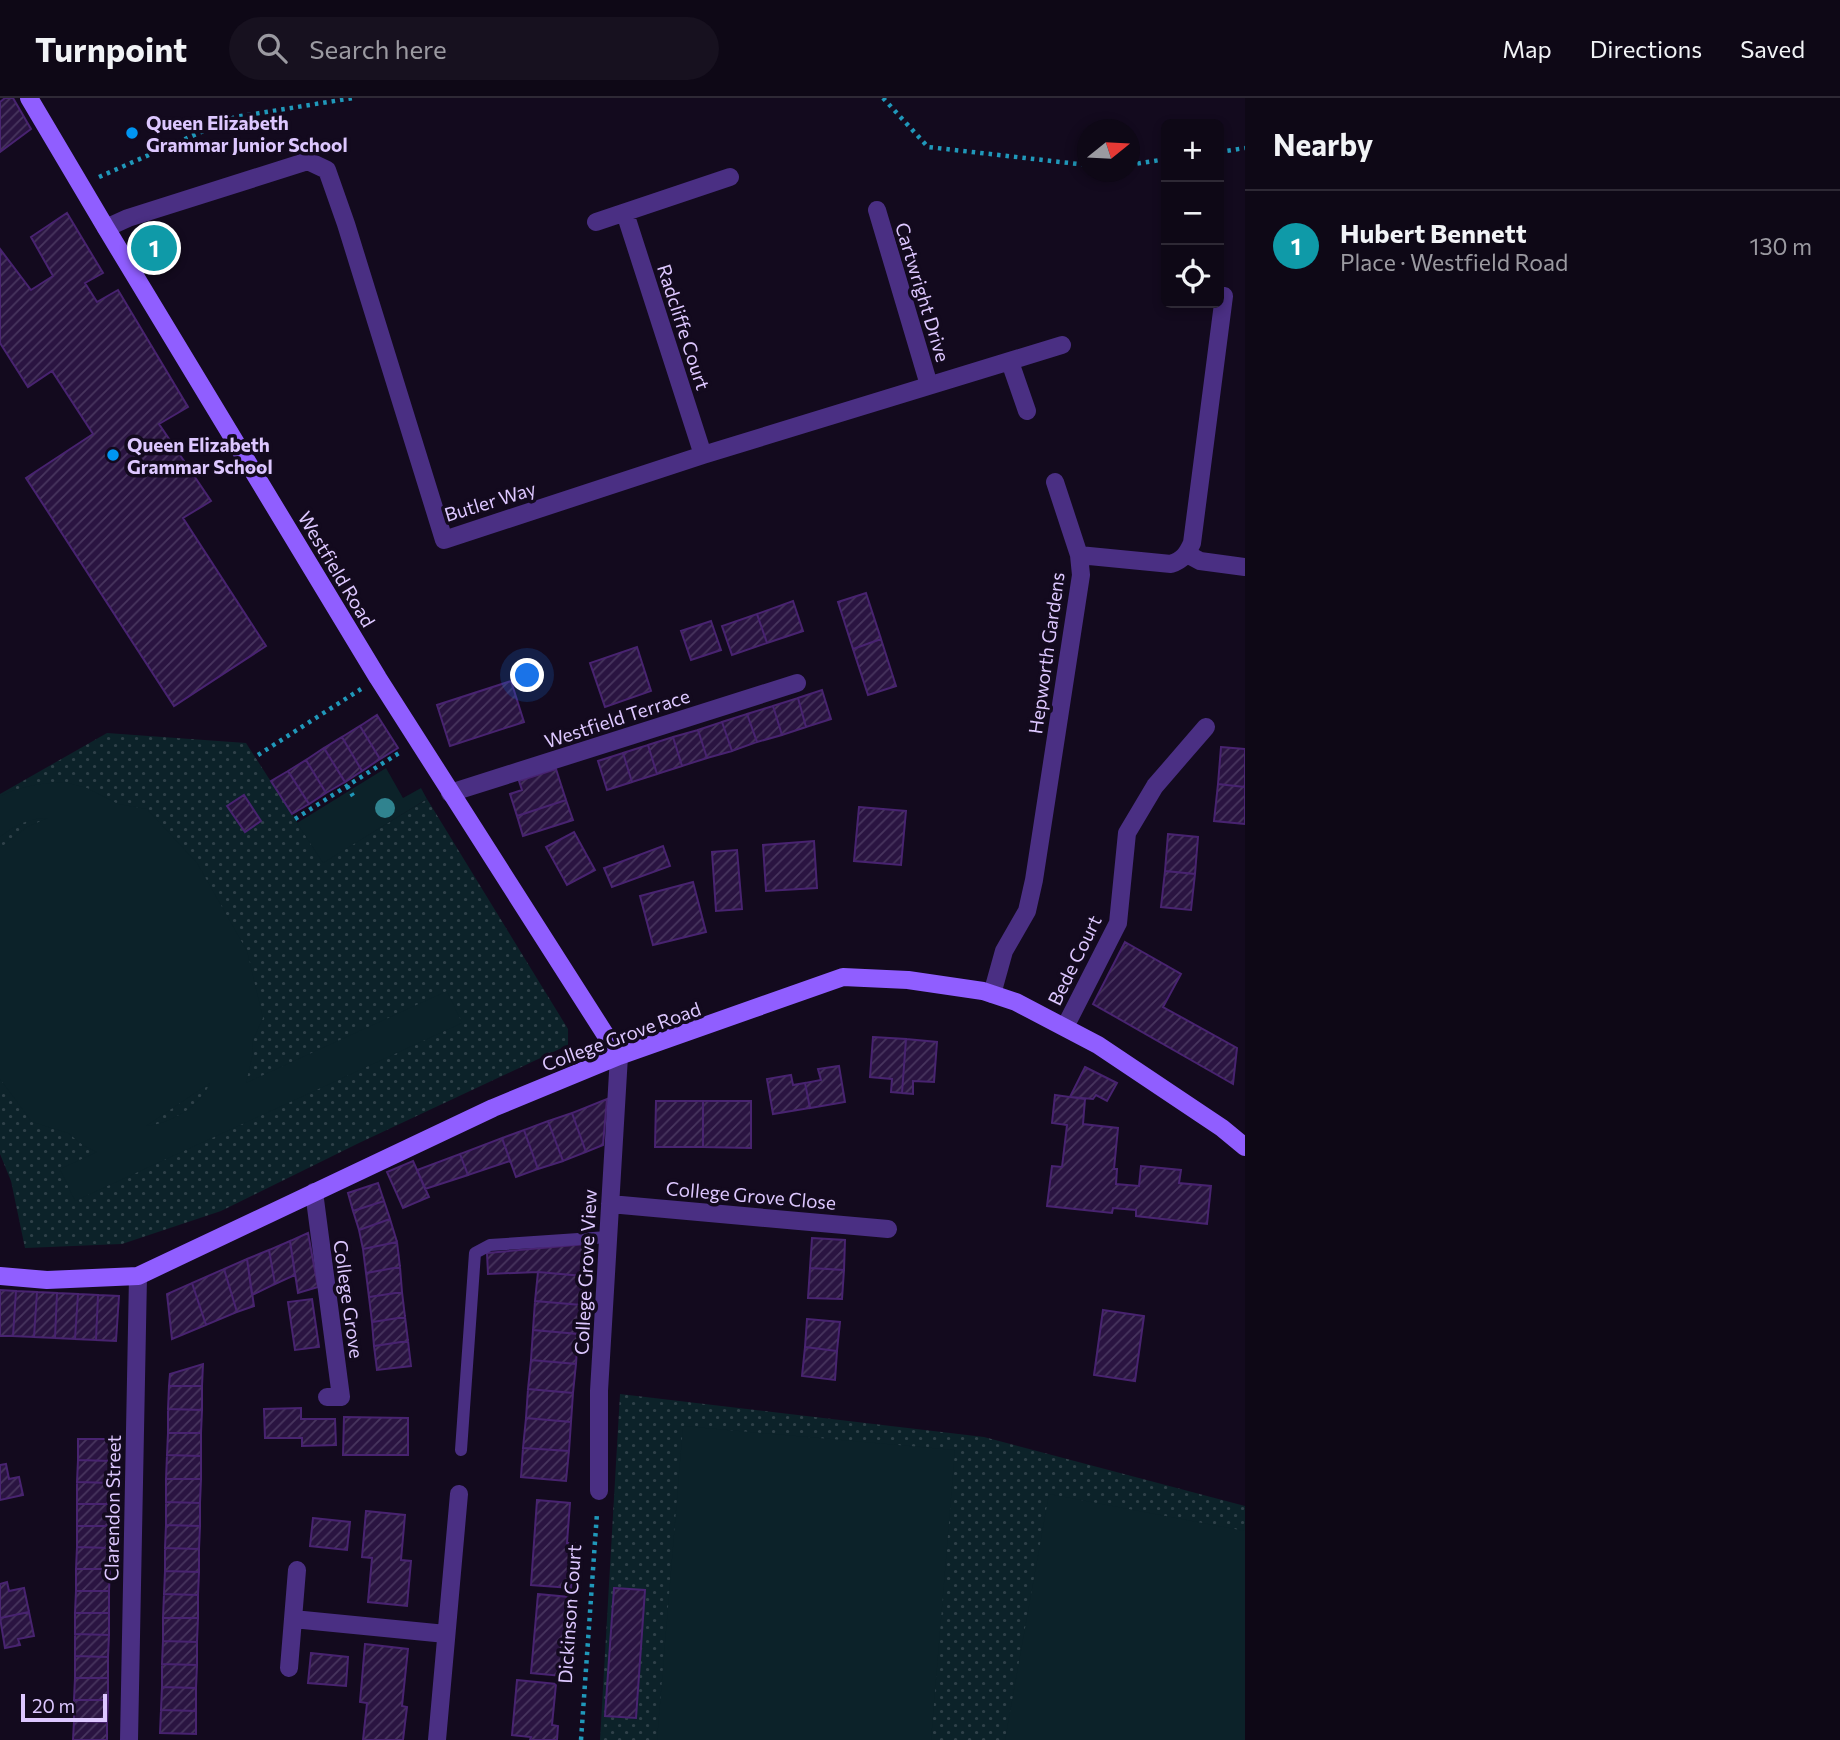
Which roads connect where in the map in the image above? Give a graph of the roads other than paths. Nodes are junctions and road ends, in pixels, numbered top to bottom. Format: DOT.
graph roads {
  1 [pos="29,98"];
  2 [pos="730,177"];
  3 [pos="877,209"];
  4 [pos="625,213"];
  5 [pos="596,222"];
  6 [pos="106,228"];
  7 [pos="1222,308"];
  8 [pos="1062,345"];
  9 [pos="1010,362"];
  10 [pos="929,386"];
  11 [pos="1027,411"];
  12 [pos="703,455"];
  13 [pos="1055,482"];
  14 [pos="1187,554"];
  15 [pos="1079,555"];
  16 [pos="1245,567"];
  17 [pos="797,682"];
  18 [pos="1206,727"];
  19 [pos="450,793"];
  20 [pos="992,994"];
  21 [pos="1065,1027"];
  22 [pos="619,1056"];
  23 [pos="1245,1147"];
  24 [pos="314,1192"];
  25 [pos="610,1204"];
  26 [pos="888,1229"];
  27 [pos="608,1237"];
  28 [pos="0,1276"];
  29 [pos="138,1276"];
  30 [pos="327,1397"];
  31 [pos="461,1450"];
  32 [pos="598,1491"];
  33 [pos="458,1494"];
  34 [pos="297,1570"];
  35 [pos="293,1619"];
  36 [pos="446,1634"];
  37 [pos="289,1668"];
  38 [pos="129,1740"];
  39 [pos="438,1740"];
  1 -- 6 [label="street, Westfield Road"];
  2 -- 4 [label="street"];
  3 -- 10 [label="street, Cartwright Drive"];
  4 -- 5 [label="street"];
  4 -- 12 [label="street, Radcliffe Court"];
  6 -- 12 [label="street, Butler Way"];
  6 -- 19 [label="street, Westfield Road"];
  7 -- 14 [label="street"];
  8 -- 9 [label="street, Butler Way"];
  9 -- 10 [label="street, Butler Way"];
  9 -- 11 [label="street"];
  10 -- 12 [label="street, Butler Way"];
  13 -- 15 [label="street"];
  14 -- 15 [label="street, Hepworth Gardens"];
  14 -- 16 [label="street"];
  15 -- 20 [label="street, Hepworth Gardens"];
  17 -- 19 [label="street, Westfield Terrace"];
  18 -- 21 [label="street, Bede Court"];
  19 -- 22 [label="street, Westfield Road"];
  20 -- 21 [label="street, College Grove Road"];
  20 -- 22 [label="street, College Grove Road"];
  21 -- 23 [label="street, College Grove Road"];
  22 -- 24 [label="street, College Grove Road"];
  22 -- 25 [label="street, College Grove View"];
  24 -- 29 [label="street, College Grove Road"];
  24 -- 30 [label="street, College Grove"];
  25 -- 26 [label="street, College Grove Close"];
  25 -- 27 [label="street, College Grove View"];
  27 -- 31 [label="lane"];
  27 -- 32 [label="street, College Grove View"];
  28 -- 29 [label="street, College Grove Road"];
  29 -- 38 [label="street, Clarendon Street"];
  33 -- 36 [label="street"];
  34 -- 35 [label="street"];
  35 -- 36 [label="street"];
  35 -- 37 [label="street"];
  36 -- 39 [label="street"];
}
